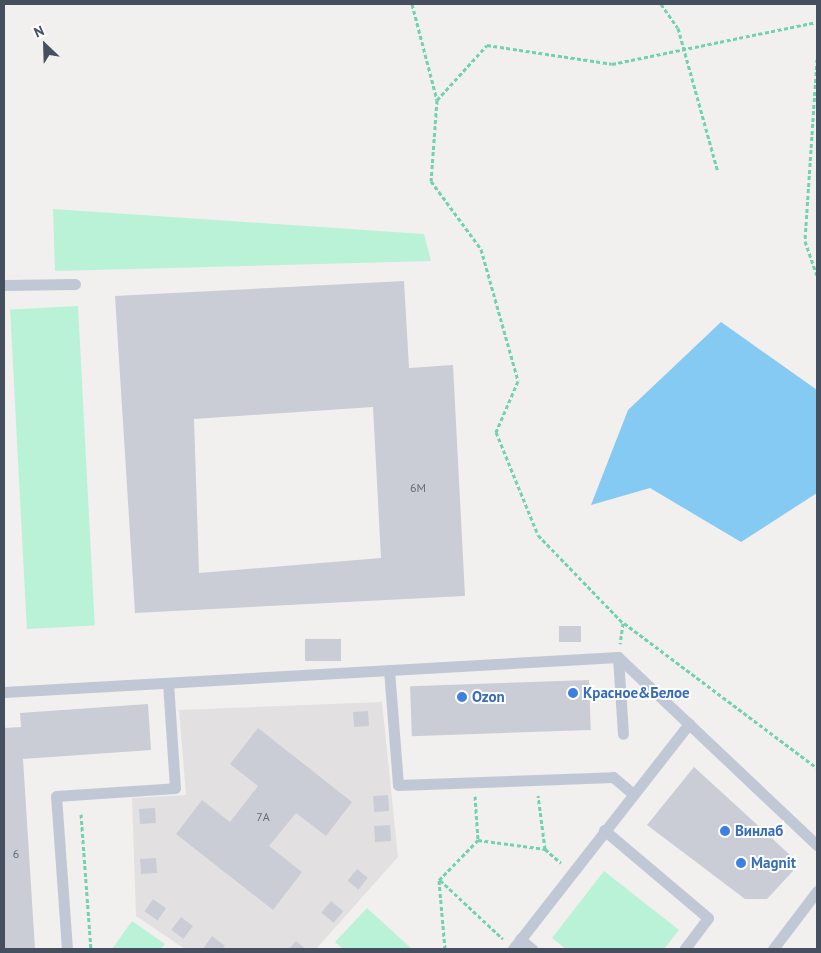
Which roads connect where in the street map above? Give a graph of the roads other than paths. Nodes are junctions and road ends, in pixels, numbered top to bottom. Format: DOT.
graph roads {
  1 [pos="75,284"];
  2 [pos="4,285"];
  3 [pos="618,657"];
  4 [pos="389,670"];
  5 [pos="168,682"];
  6 [pos="4,692"];
  7 [pos="689,724"];
  8 [pos="622,734"];
  9 [pos="633,794"];
  10 [pos="604,830"];
  11 [pos="817,845"];
  12 [pos="817,891"];
  13 [pos="520,939"];
  14 [pos="67,949"];
  15 [pos="513,949"];
  16 [pos="532,949"];
  17 [pos="685,949"];
  18 [pos="773,949"];
  1 -- 2 [label="lane"];
  3 -- 4 [label="lane"];
  3 -- 7 [label="lane"];
  3 -- 8 [label="lane"];
  4 -- 5 [label="lane"];
  4 -- 9 [label="lane"];
  5 -- 6 [label="lane"];
  5 -- 14 [label="lane"];
  7 -- 9 [label="lane"];
  7 -- 11 [label="lane"];
  9 -- 10 [label="lane"];
  10 -- 13 [label="lane"];
  10 -- 17 [label="lane"];
  12 -- 18 [label="lane"];
  13 -- 15 [label="lane"];
  13 -- 16 [label="lane"];
}
